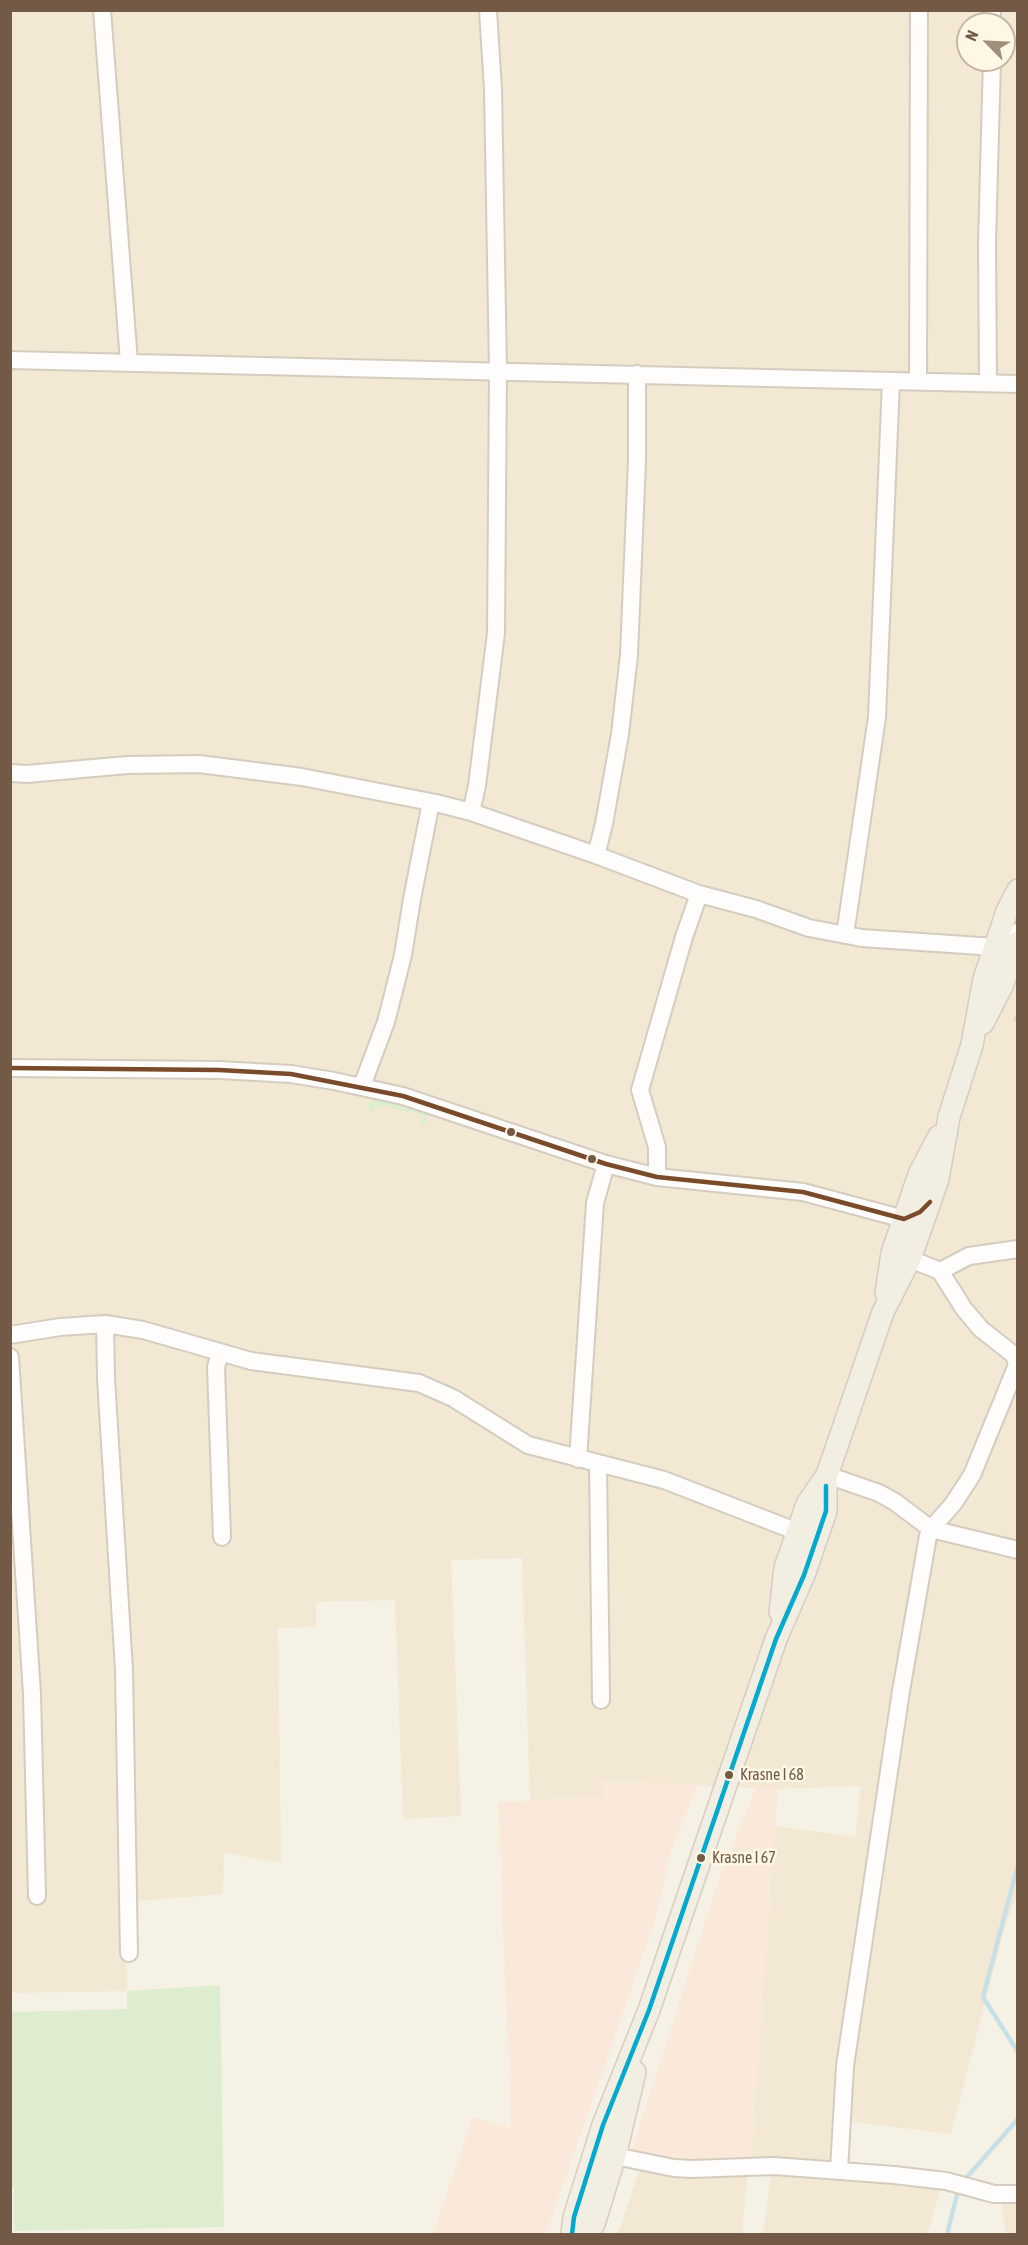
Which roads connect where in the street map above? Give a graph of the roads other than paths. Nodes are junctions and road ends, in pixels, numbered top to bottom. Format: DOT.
graph roads {
  1 [pos="102,10"];
  2 [pos="488,10"];
  3 [pos="919,10"];
  4 [pos="992,72"];
  5 [pos="10,360"];
  6 [pos="129,363"];
  7 [pos="498,371"];
  8 [pos="637,374"];
  9 [pos="891,381"];
  10 [pos="918,381"];
  11 [pos="988,382"];
  12 [pos="1017,384"];
  13 [pos="10,773"];
  14 [pos="431,802"];
  15 [pos="471,812"];
  16 [pos="596,855"];
  17 [pos="1017,890"];
  18 [pos="699,894"];
  19 [pos="1017,932"];
  20 [pos="845,935"];
  21 [pos="1017,942"];
  22 [pos="995,947"];
  23 [pos="1002,986"];
  24 [pos="972,1045"];
  25 [pos="10,1068"];
  26 [pos="362,1086"];
  27 [pos="949,1117"];
  28 [pos="606,1164"];
  29 [pos="657,1177"];
  30 [pos="930,1202"];
  31 [pos="904,1220"];
  32 [pos="1017,1249"];
  33 [pos="913,1253"];
  34 [pos="940,1271"];
  35 [pos="883,1312"];
  36 [pos="105,1324"];
  37 [pos="10,1335"];
  38 [pos="220,1353"];
  39 [pos="10,1357"];
  40 [pos="578,1459"];
  41 [pos="598,1463"];
  42 [pos="826,1477"];
  43 [pos="823,1519"];
  44 [pos="931,1529"];
  45 [pos="798,1532"];
  46 [pos="222,1537"];
  47 [pos="1017,1550"];
  48 [pos="806,1569"];
  49 [pos="776,1639"];
  50 [pos="601,1700"];
  51 [pos="37,1896"];
  52 [pos="129,1953"];
  53 [pos="649,2010"];
  54 [pos="615,2156"];
  55 [pos="839,2170"];
  56 [pos="1017,2194"];
  57 [pos="572,2235"];
  58 [pos="588,2235"];
  1 -- 6 [label="street"];
  2 -- 7 [label="street"];
  3 -- 10 [label="street"];
  4 -- 11 [label="street"];
  5 -- 6 [label="street"];
  6 -- 7 [label="street"];
  7 -- 8 [label="street"];
  7 -- 15 [label="street"];
  8 -- 9 [label="street"];
  8 -- 16 [label="street"];
  9 -- 10 [label="street"];
  9 -- 20 [label="street"];
  10 -- 11 [label="street"];
  11 -- 12 [label="street"];
  13 -- 14 [label="street"];
  14 -- 15 [label="street"];
  14 -- 26 [label="street"];
  15 -- 16 [label="street"];
  16 -- 18 [label="street"];
  17 -- 22 [label="main road"];
  18 -- 20 [label="street"];
  18 -- 29 [label="street"];
  19 -- 22 [label="street"];
  20 -- 22 [label="street"];
  21 -- 23 [label="main road"];
  22 -- 23 [label="street"];
  22 -- 24 [label="main road"];
  23 -- 24 [label="main road"];
  24 -- 27 [label="main road"];
  25 -- 26 [label="street"];
  26 -- 28 [label="street"];
  27 -- 30 [label="main road"];
  27 -- 31 [label="main road"];
  28 -- 29 [label="street"];
  28 -- 40 [label="street"];
  29 -- 31 [label="street"];
  30 -- 31 [label="street"];
  30 -- 33 [label="main road"];
  31 -- 33 [label="street"];
  31 -- 35 [label="main road"];
  32 -- 34 [label="street"];
  33 -- 34 [label="street"];
  33 -- 35 [label="main road"];
  34 -- 44 [label="street"];
  35 -- 42 [label="main road"];
  36 -- 37 [label="street"];
  36 -- 38 [label="street"];
  36 -- 52 [label="street"];
  38 -- 40 [label="street"];
  38 -- 46 [label="street"];
  39 -- 51 [label="street"];
  40 -- 41 [label="street"];
  41 -- 45 [label="street"];
  41 -- 50 [label="street"];
  42 -- 43 [label="main road"];
  42 -- 44 [label="street"];
  42 -- 45 [label="main road"];
  43 -- 45 [label="street"];
  43 -- 48 [label="main road"];
  44 -- 47 [label="street"];
  44 -- 55 [label="street"];
  45 -- 48 [label="street"];
  45 -- 49 [label="main road"];
  48 -- 49 [label="main road"];
  49 -- 53 [label="main road"];
  53 -- 54 [label="main road"];
  53 -- 57 [label="main road"];
  54 -- 55 [label="street"];
  54 -- 58 [label="main road"];
  55 -- 56 [label="street"];
}
